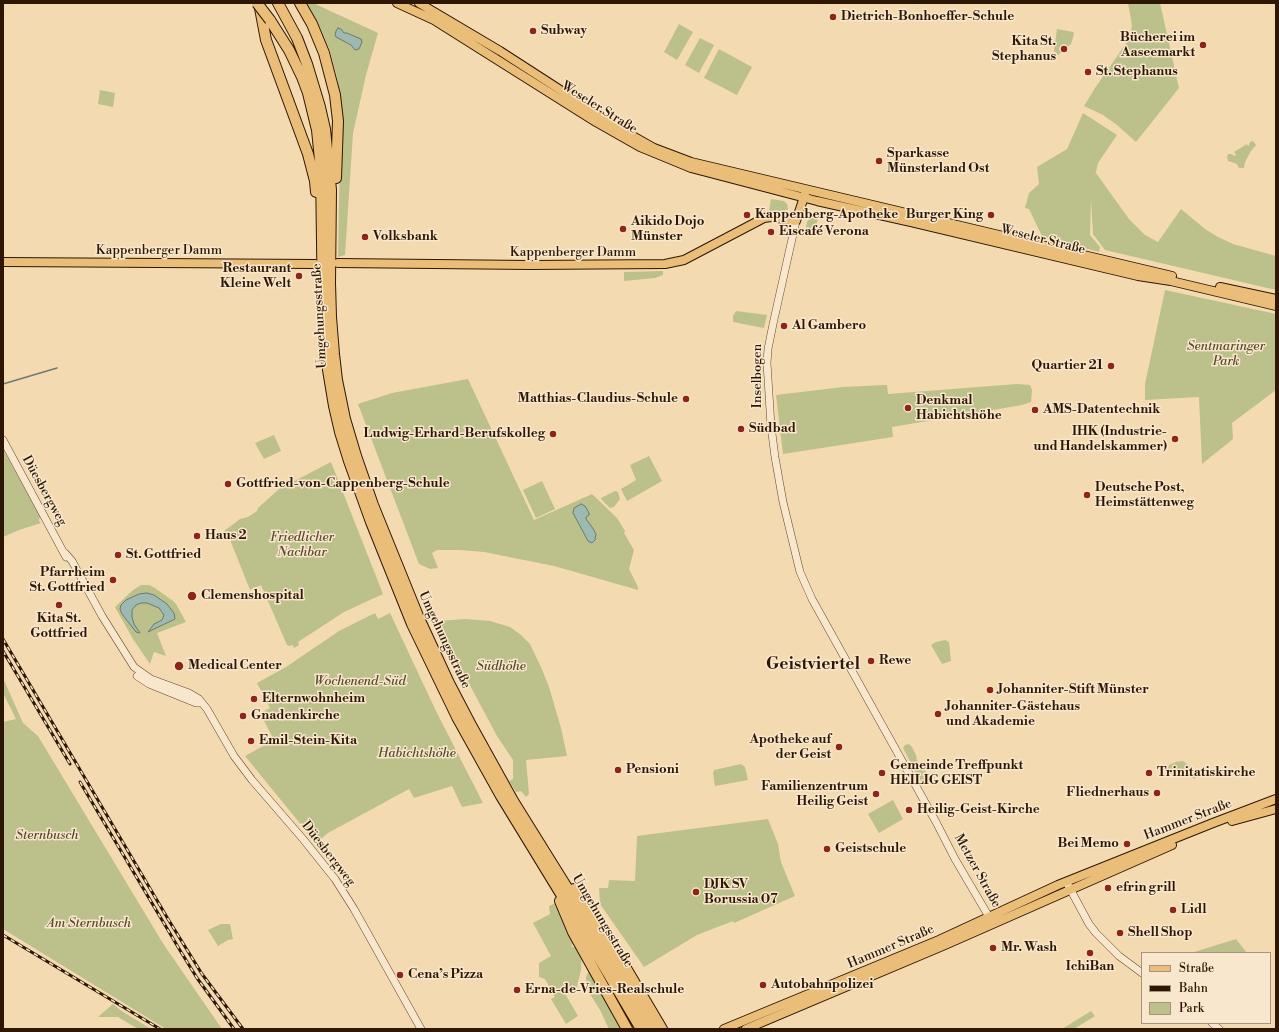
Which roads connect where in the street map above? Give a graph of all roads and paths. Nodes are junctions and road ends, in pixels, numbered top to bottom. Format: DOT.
graph roads {
  1 [pos="258,3"];
  2 [pos="278,3"];
  3 [pos="300,3"];
  4 [pos="303,3"];
  5 [pos="397,3"];
  6 [pos="419,3"];
  7 [pos="307,15"];
  8 [pos="805,194"];
  9 [pos="331,221"];
  10 [pos="796,222"];
  11 [pos="322,248"];
  12 [pos="3,262"];
  13 [pos="315,264"];
  14 [pos="338,264"];
  15 [pos="1276,299"];
  16 [pos="1276,306"];
  17 [pos="3,440"];
  18 [pos="802,578"];
  19 [pos="1276,799"];
  20 [pos="1276,809"];
  21 [pos="550,867"];
  22 [pos="1068,885"];
  23 [pos="1042,892"];
  24 [pos="1046,900"];
  25 [pos="991,920"];
  26 [pos="1141,972"];
  27 [pos="421,1029"];
  28 [pos="627,1029"];
  29 [pos="641,1029"];
  30 [pos="651,1029"];
  31 [pos="662,1029"];
  32 [pos="724,1029"];
  33 [pos="746,1029"];
  1 -- 11 [label="highway"];
  1 -- 11 [label="highway, bridge"];
  2 -- 9 [label="highway"];
  3 -- 7 [label="highway"];
  4 -- 7 [label="highway"];
  5 -- 8 [label="main road, Weseler Straße"];
  6 -- 8 [label="main road, Weseler Straße"];
  7 -- 9 [label="highway"];
  8 -- 10 [label="main road, Inselbogen"];
  8 -- 15 [label="main road, Weseler Straße"];
  8 -- 16 [label="main road, Weseler Straße"];
  9 -- 21 [label="highway, Umgehungsstraße"];
  10 -- 14 [label="main road, Kappenberger Damm"];
  10 -- 18 [label="street, Inselbogen"];
  11 -- 21 [label="highway, Umgehungsstraße"];
  12 -- 13 [label="main road, Kappenberger Damm"];
  17 -- 27 [label="street, Düesbergweg"];
  18 -- 25 [label="street, Metzer Straße"];
  19 -- 22 [label="main road, Hammer Straße"];
  20 -- 22 [label="main road, Hammer Straße"];
  21 -- 28 [label="highway"];
  21 -- 29 [label="highway, Umgehungsstraße"];
  21 -- 30 [label="highway, Umgehungsstraße"];
  21 -- 31 [label="highway"];
  22 -- 23 [label="main road, Hammer Straße"];
  22 -- 24 [label="main road, Hammer Straße"];
  22 -- 26 [label="street"];
  23 -- 24 [label="main road"];
  23 -- 25 [label="main road, Hammer Straße"];
  24 -- 25 [label="main road, Hammer Straße"];
  25 -- 32 [label="main road, Hammer Straße"];
  25 -- 33 [label="main road, Hammer Straße"];
}
